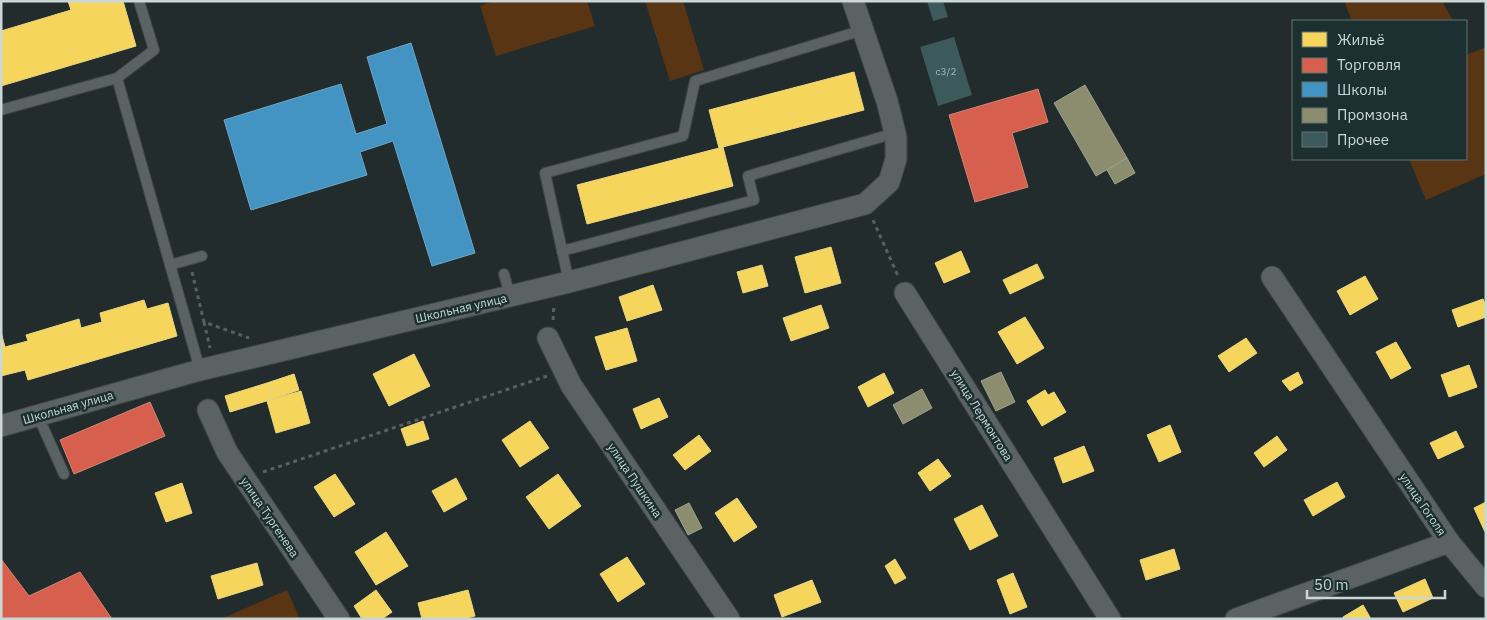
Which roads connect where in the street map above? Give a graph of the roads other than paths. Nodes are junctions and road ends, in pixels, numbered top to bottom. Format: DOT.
graph roads {
  1 [pos="140,1"];
  2 [pos="853,1"];
  3 [pos="863,30"];
  4 [pos="117,78"];
  5 [pos="1,110"];
  6 [pos="895,133"];
  7 [pos="562,251"];
  8 [pos="202,256"];
  9 [pos="170,265"];
  10 [pos="504,274"];
  11 [pos="1272,277"];
  12 [pos="569,282"];
  13 [pos="905,293"];
  14 [pos="510,296"];
  15 [pos="548,338"];
  16 [pos="200,370"];
  17 [pos="208,410"];
  18 [pos="38,416"];
  19 [pos="1,426"];
  20 [pos="64,474"];
  21 [pos="1449,542"];
  22 [pos="1486,588"];
  23 [pos="339,619"];
  24 [pos="729,619"];
  25 [pos="1110,619"];
  26 [pos="1236,619"];
  1 -- 4 [label="lane"];
  2 -- 3 [label="street"];
  3 -- 6 [label="street"];
  3 -- 7 [label="lane"];
  4 -- 5 [label="lane"];
  4 -- 9 [label="lane"];
  6 -- 7 [label="lane"];
  6 -- 12 [label="street, Школьная улица"];
  7 -- 12 [label="lane"];
  8 -- 9 [label="lane"];
  9 -- 16 [label="lane"];
  10 -- 14 [label="lane"];
  11 -- 21 [label="street, улица Гоголя"];
  12 -- 14 [label="street, Школьная улица"];
  13 -- 25 [label="street, улица Лермонтова"];
  14 -- 16 [label="street, Школьная улица"];
  15 -- 24 [label="street, улица Пушкина"];
  16 -- 18 [label="street, Школьная улица"];
  17 -- 23 [label="street, улица Тургенева"];
  18 -- 19 [label="street, Школьная улица"];
  18 -- 20 [label="lane"];
  21 -- 22 [label="street"];
  21 -- 26 [label="street, улица Гоголя"];
}
